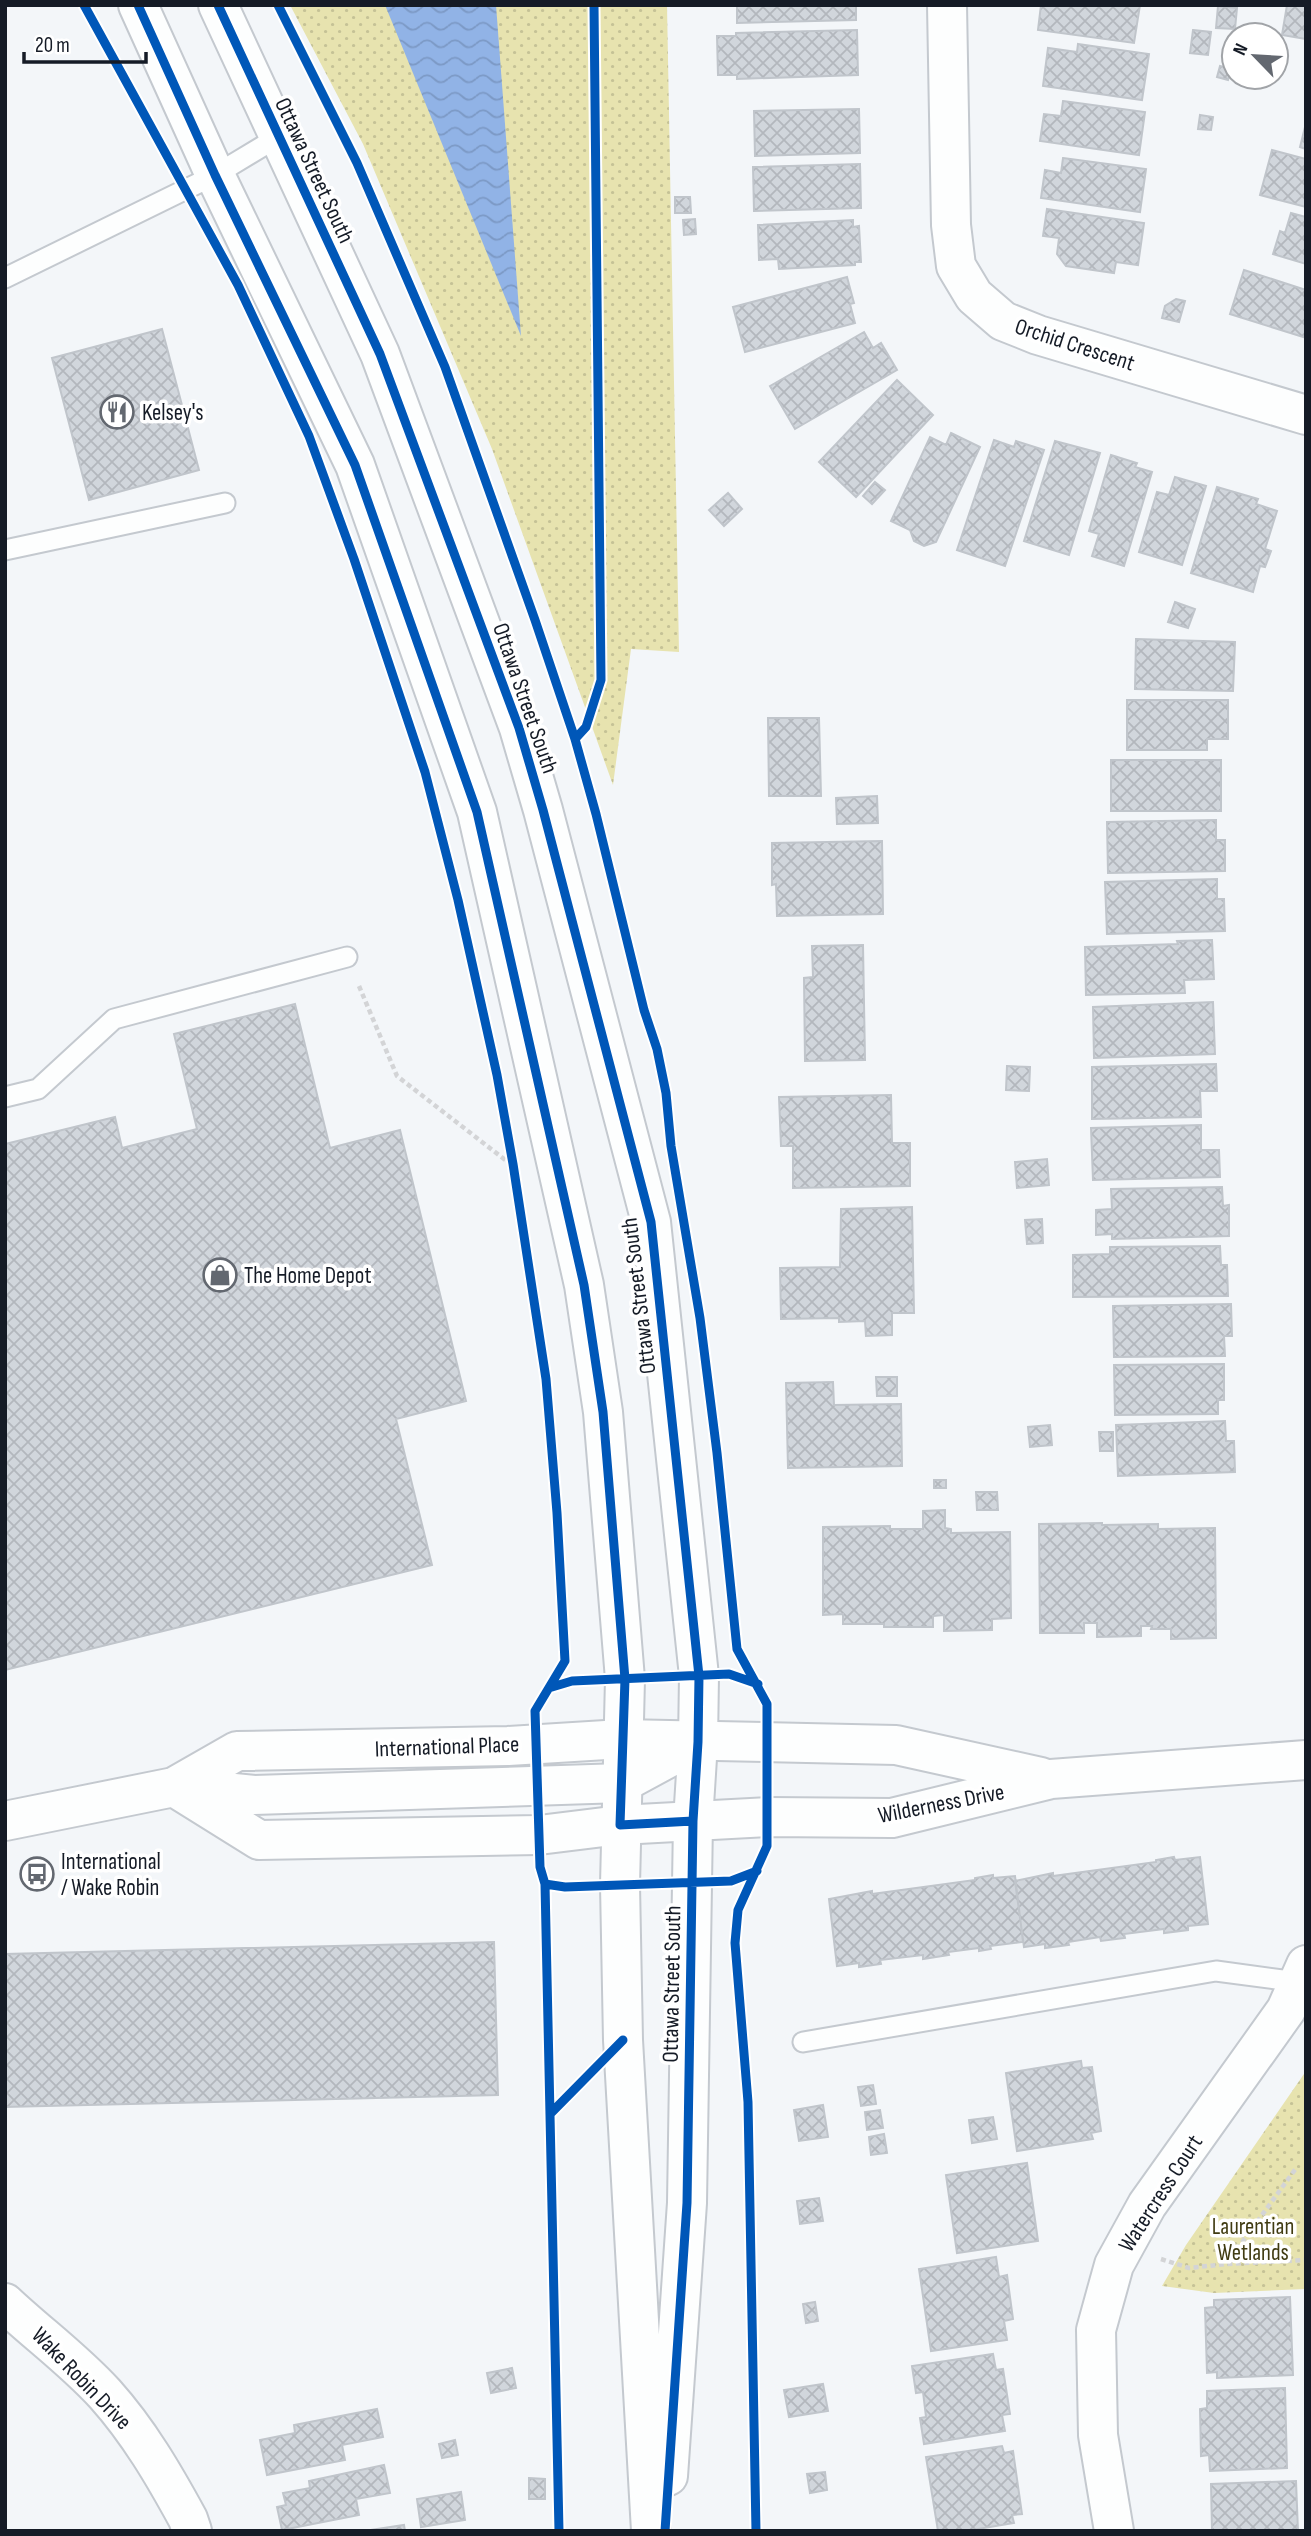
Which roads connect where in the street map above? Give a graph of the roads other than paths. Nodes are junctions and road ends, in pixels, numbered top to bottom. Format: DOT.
graph roads {
  1 [pos="138,5"];
  2 [pos="218,5"];
  3 [pos="947,5"];
  4 [pos="278,136"];
  5 [pos="215,175"];
  6 [pos="5,278"];
  7 [pos="1306,415"];
  8 [pos="225,503"];
  9 [pos="5,550"];
  10 [pos="347,957"];
  11 [pos="5,1097"];
  12 [pos="622,1739"];
  13 [pos="698,1742"];
  14 [pos="1306,1760"];
  15 [pos="1051,1780"];
  16 [pos="622,1783"];
  17 [pos="174,1787"];
  18 [pos="5,1821"];
  19 [pos="693,1821"];
  20 [pos="620,1825"];
  21 [pos="1302,1974"];
  22 [pos="803,2042"];
  23 [pos="5,2303"];
  24 [pos="192,2531"];
  25 [pos="651,2531"];
  26 [pos="665,2531"];
  27 [pos="1114,2531"];
  1 -- 5 [label="main road, Ottawa Street South"];
  2 -- 4 [label="main road, Ottawa Street South"];
  3 -- 7 [label="main road, Orchid Crescent"];
  4 -- 5 [label="lane"];
  4 -- 13 [label="main road, Ottawa Street South"];
  5 -- 6 [label="lane"];
  5 -- 12 [label="main road, Ottawa Street South"];
  8 -- 9 [label="lane"];
  10 -- 11 [label="lane"];
  12 -- 13 [label="main road, International Place"];
  12 -- 16 [label="main road, Ottawa Street South"];
  12 -- 17 [label="main road, International Place"];
  13 -- 15 [label="main road, Wilderness Drive"];
  13 -- 16 [label="main road, International Place"];
  13 -- 19 [label="main road, Ottawa Street South"];
  14 -- 15 [label="main road, Wilderness Drive"];
  15 -- 19 [label="main road, Wilderness Drive"];
  16 -- 17 [label="main road, International Place"];
  16 -- 20 [label="main road, Ottawa Street South"];
  17 -- 18 [label="main road, International Place"];
  17 -- 20 [label="main road"];
  19 -- 20 [label="main road, Wilderness Drive"];
  19 -- 26 [label="main road, Ottawa Street South"];
  20 -- 25 [label="main road, Ottawa Street South"];
  21 -- 22 [label="lane"];
  21 -- 27 [label="main road, Watercress Court"];
  23 -- 24 [label="main road, Wake Robin Drive"];
}
